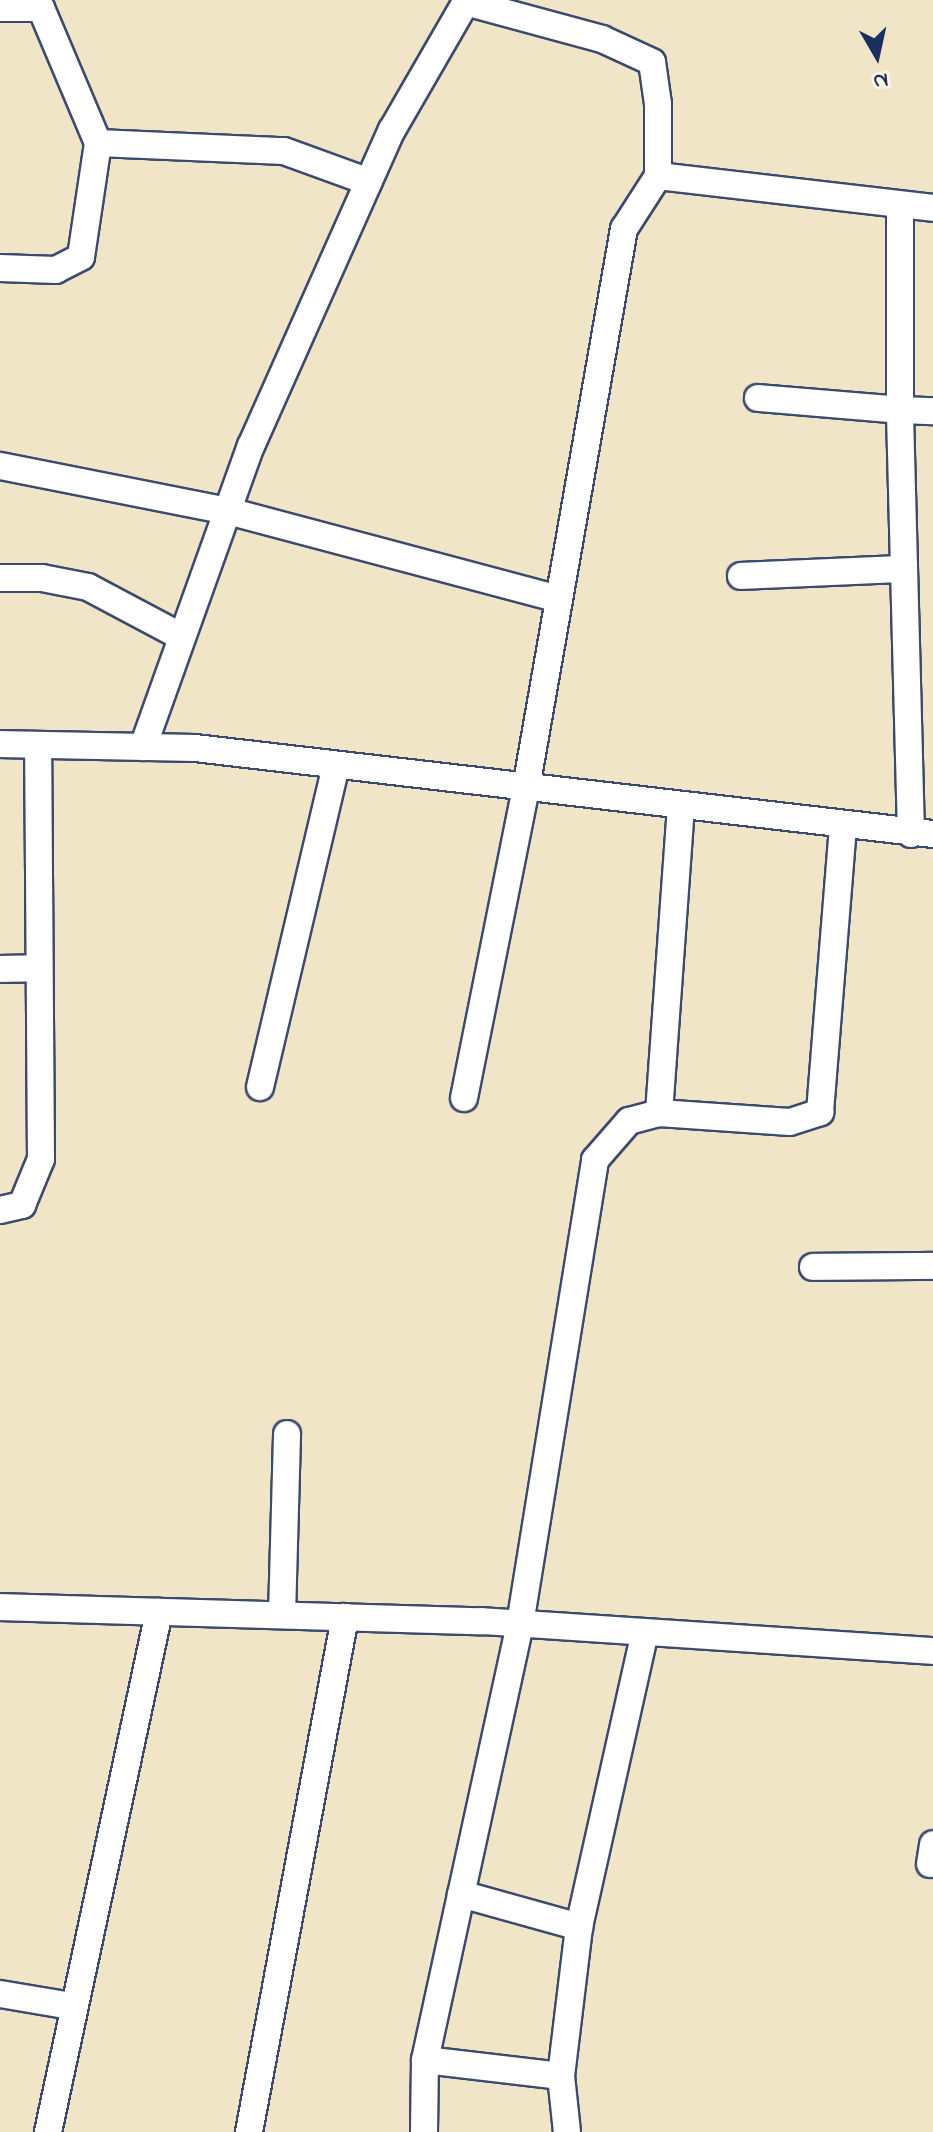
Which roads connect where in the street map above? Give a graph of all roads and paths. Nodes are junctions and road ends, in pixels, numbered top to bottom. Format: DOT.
graph roads {
  1 [pos="467,1"];
  2 [pos="41,4"];
  3 [pos="0,8"];
  4 [pos="98,143"];
  5 [pos="658,176"];
  6 [pos="369,182"];
  7 [pos="900,207"];
  8 [pos="933,208"];
  9 [pos="0,268"];
  10 [pos="758,398"];
  11 [pos="900,410"];
  12 [pos="933,411"];
  13 [pos="0,466"];
  14 [pos="228,511"];
  15 [pos="904,569"];
  16 [pos="741,576"];
  17 [pos="0,578"];
  18 [pos="559,599"];
  19 [pos="182,637"];
  20 [pos="0,744"];
  21 [pos="38,745"];
  22 [pos="143,747"];
  23 [pos="336,765"];
  24 [pos="526,788"];
  25 [pos="681,807"];
  26 [pos="843,826"];
  27 [pos="922,834"];
  28 [pos="39,968"];
  29 [pos="0,969"];
  30 [pos="260,1087"];
  31 [pos="464,1098"];
  32 [pos="659,1113"];
  33 [pos="0,1210"];
  34 [pos="933,1266"];
  35 [pos="813,1267"];
  36 [pos="287,1434"];
  37 [pos="0,1607"];
  38 [pos="159,1612"];
  39 [pos="282,1615"];
  40 [pos="345,1617"];
  41 [pos="520,1624"];
  42 [pos="645,1632"];
  43 [pos="933,1651"];
  44 [pos="461,1894"];
  45 [pos="579,1927"];
  46 [pos="0,1994"];
  47 [pos="71,2006"];
  48 [pos="425,2060"];
  49 [pos="561,2076"];
  50 [pos="48,2132"];
  51 [pos="249,2132"];
  52 [pos="424,2132"];
  53 [pos="567,2132"];
  1 -- 5 [label="street"];
  1 -- 6 [label="street"];
  2 -- 3 [label="street"];
  2 -- 4 [label="street"];
  4 -- 6 [label="street"];
  4 -- 9 [label="street"];
  5 -- 7 [label="street"];
  5 -- 18 [label="street"];
  6 -- 14 [label="street"];
  7 -- 8 [label="street"];
  7 -- 11 [label="street"];
  10 -- 11 [label="street"];
  11 -- 12 [label="street"];
  11 -- 15 [label="street"];
  13 -- 14 [label="street"];
  14 -- 18 [label="street"];
  14 -- 19 [label="street"];
  15 -- 16 [label="street"];
  15 -- 27 [label="street"];
  17 -- 19 [label="street"];
  18 -- 24 [label="street"];
  19 -- 22 [label="street"];
  20 -- 21 [label="street"];
  21 -- 22 [label="street"];
  21 -- 28 [label="street"];
  22 -- 23 [label="street"];
  23 -- 24 [label="street"];
  23 -- 30 [label="street"];
  24 -- 25 [label="street"];
  24 -- 31 [label="street"];
  25 -- 26 [label="street"];
  25 -- 32 [label="street"];
  26 -- 27 [label="street"];
  26 -- 32 [label="street"];
  28 -- 29 [label="street"];
  28 -- 33 [label="street"];
  32 -- 41 [label="street"];
  34 -- 35 [label="street"];
  36 -- 39 [label="street"];
  37 -- 38 [label="street"];
  38 -- 39 [label="street"];
  38 -- 47 [label="street"];
  39 -- 40 [label="street"];
  40 -- 41 [label="street"];
  40 -- 51 [label="street"];
  41 -- 42 [label="street"];
  41 -- 44 [label="street"];
  42 -- 43 [label="street"];
  42 -- 45 [label="street"];
  44 -- 45 [label="street"];
  44 -- 48 [label="street"];
  45 -- 49 [label="street"];
  46 -- 47 [label="street"];
  47 -- 50 [label="street"];
  48 -- 49 [label="street"];
  48 -- 52 [label="street"];
  49 -- 53 [label="street"];
}
